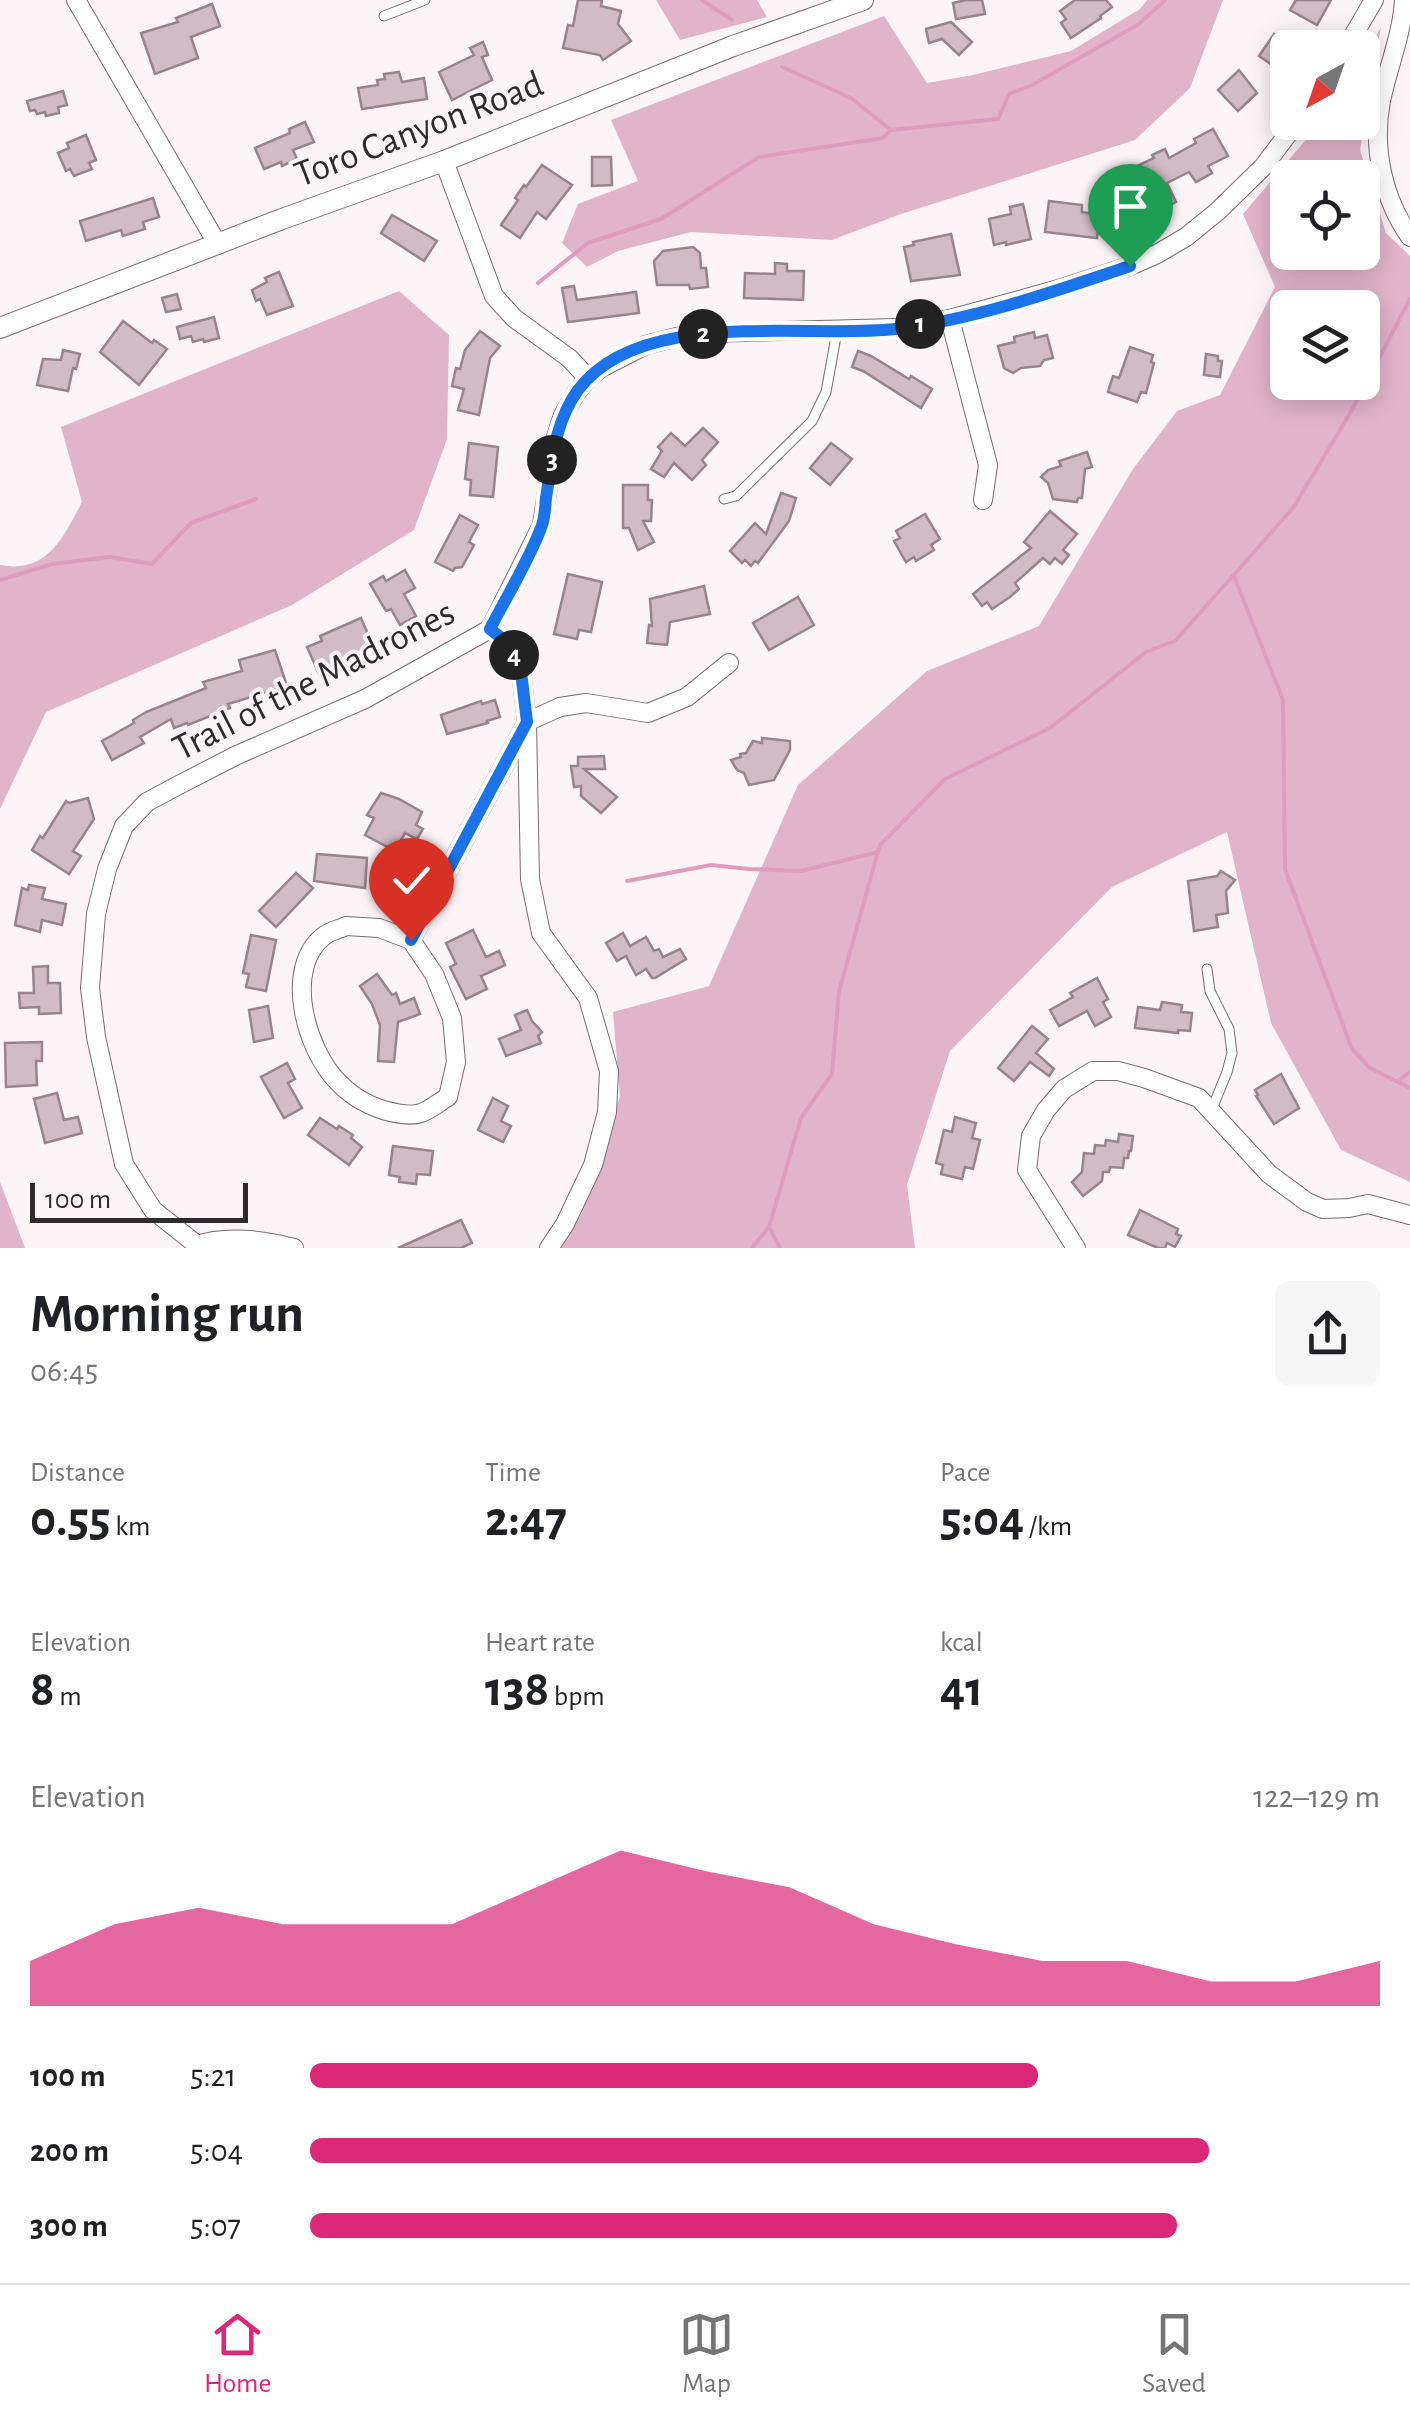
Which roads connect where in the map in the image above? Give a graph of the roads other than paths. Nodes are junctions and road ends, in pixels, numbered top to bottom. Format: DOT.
graph roads {
  1 [pos="76,0"];
  2 [pos="425,0"];
  3 [pos="863,0"];
  4 [pos="1374,0"];
  5 [pos="1404,0"];
  6 [pos="384,16"];
  7 [pos="1356,30"];
  8 [pos="1283,140"];
  9 [pos="444,161"];
  10 [pos="1410,237"];
  11 [pos="218,245"];
  12 [pos="950,318"];
  13 [pos="0,328"];
  14 [pos="838,331"];
  15 [pos="588,378"];
  16 [pos="724,500"];
  17 [pos="983,500"];
  18 [pos="490,629"];
  19 [pos="729,663"];
  20 [pos="527,722"];
  21 [pos="411,940"];
  22 [pos="1207,969"];
  23 [pos="1211,1112"];
  24 [pos="1410,1215"];
  25 [pos="199,1247"];
  26 [pos="294,1248"];
  27 [pos="549,1248"];
  28 [pos="1076,1248"];
  1 -- 11 [label="street"];
  2 -- 6 [label="lane"];
  3 -- 9 [label="street, Toro Canyon Road"];
  4 -- 7 [label="street"];
  5 -- 10 [label="street"];
  8 -- 12 [label="street, Trail of the Madrones"];
  9 -- 11 [label="street, Toro Canyon Road"];
  9 -- 15 [label="street"];
  11 -- 13 [label="street, Toro Canyon Road"];
  12 -- 14 [label="street, Trail of the Madrones"];
  12 -- 17 [label="street"];
  14 -- 15 [label="street, Trail of the Madrones"];
  14 -- 16 [label="lane"];
  15 -- 18 [label="street, Trail of the Madrones"];
  18 -- 20 [label="street"];
  18 -- 25 [label="street, Trail of the Madrones"];
  19 -- 20 [label="street"];
  20 -- 21 [label="street"];
  20 -- 27 [label="street"];
  21 -- 21 [label="street"];
  22 -- 23 [label="lane"];
  23 -- 24 [label="street"];
  23 -- 28 [label="street"];
  25 -- 26 [label="street"];
}
